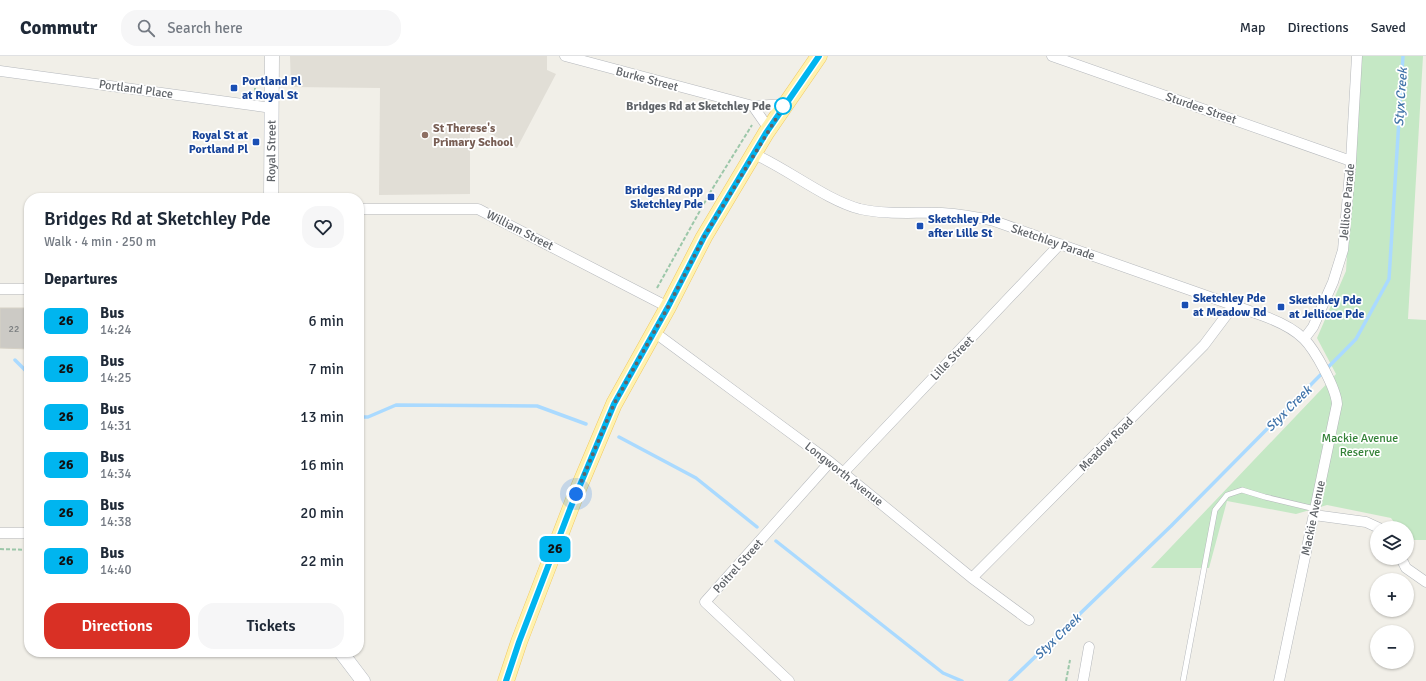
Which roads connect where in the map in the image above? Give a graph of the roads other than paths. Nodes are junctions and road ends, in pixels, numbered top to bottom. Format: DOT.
graph roads {
  1 [pos="272,56"];
  2 [pos="566,56"];
  3 [pos="819,56"];
  4 [pos="1052,56"];
  5 [pos="1357,56"];
  6 [pos="0,71"];
  7 [pos="785,104"];
  8 [pos="753,106"];
  9 [pos="272,108"];
  10 [pos="769,129"];
  11 [pos="754,154"];
  12 [pos="1351,161"];
  13 [pos="271,193"];
  14 [pos="364,209"];
  15 [pos="1060,244"];
  16 [pos="0,289"];
  17 [pos="24,289"];
  18 [pos="1234,305"];
  19 [pos="668,307"];
  20 [pos="654,332"];
  21 [pos="1304,339"];
  22 [pos="1317,358"];
  23 [pos="830,462"];
  24 [pos="844,472"];
  25 [pos="1315,512"];
  26 [pos="1370,524"];
  27 [pos="0,533"];
  28 [pos="24,533"];
  29 [pos="1404,565"];
  30 [pos="972,578"];
  31 [pos="1426,582"];
  32 [pos="1029,620"];
  33 [pos="1090,648"];
  34 [pos="345,657"];
  35 [pos="363,681"];
  36 [pos="506,681"];
  37 [pos="789,681"];
  38 [pos="1083,681"];
  39 [pos="1183,681"];
  40 [pos="1279,681"];
  1 -- 9 [label="main road, Royal Street"];
  2 -- 8 [label="street, Burke Street"];
  3 -- 7 [label="main road"];
  4 -- 12 [label="street, Sturdee Street"];
  5 -- 12 [label="street, Jellicoe Parade"];
  6 -- 9 [label="street, Portland Place"];
  7 -- 8 [label="street, Burke Street"];
  7 -- 10 [label="main road"];
  8 -- 10 [label="street"];
  9 -- 13 [label="main road, Royal Street"];
  10 -- 11 [label="main road"];
  11 -- 15 [label="street, Sketchley Parade"];
  11 -- 19 [label="main road"];
  12 -- 21 [label="street, Jellicoe Parade"];
  14 -- 19 [label="street, William Street"];
  15 -- 18 [label="street, Sketchley Parade"];
  15 -- 24 [label="street, Lille Street"];
  16 -- 17 [label="street"];
  18 -- 21 [label="street, Sketchley Parade"];
  18 -- 30 [label="street, Meadow Road"];
  19 -- 20 [label="main road"];
  20 -- 23 [label="street, Longworth Avenue"];
  20 -- 36 [label="main road"];
  21 -- 22 [label="street, Sketchley Parade"];
  22 -- 25 [label="street, Mackie Avenue"];
  23 -- 24 [label="street, Longworth Avenue"];
  23 -- 37 [label="street, Poitrel Street"];
  24 -- 30 [label="street, Longworth Avenue"];
  25 -- 26 [label="street"];
  25 -- 39 [label="lane"];
  25 -- 40 [label="street, Mackie Avenue"];
  27 -- 28 [label="street"];
  29 -- 31 [label="street"];
  30 -- 32 [label="street, Longworth Avenue"];
  33 -- 38 [label="street"];
  34 -- 35 [label="main road"];
}
